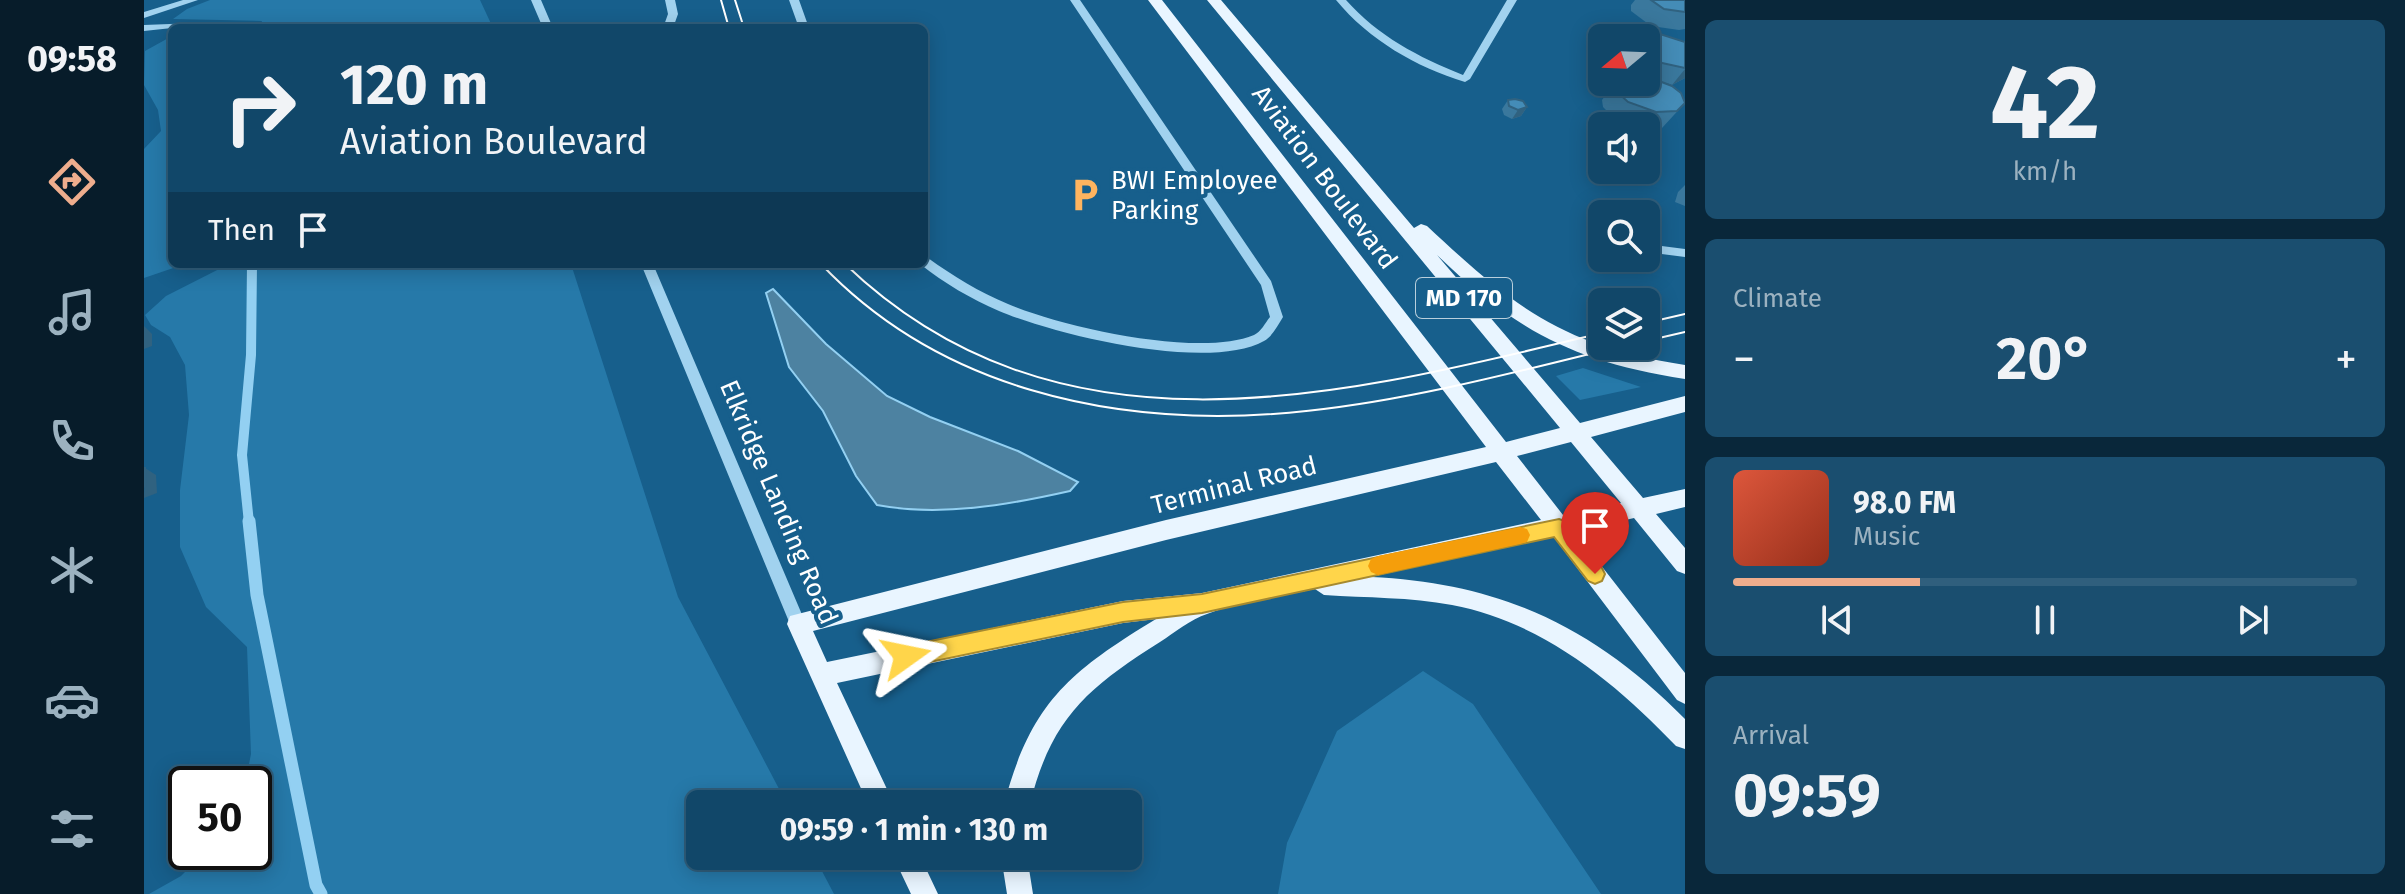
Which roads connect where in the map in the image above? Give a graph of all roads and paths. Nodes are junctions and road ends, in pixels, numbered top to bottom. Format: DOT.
graph roads {
  1 [pos="193,0"];
  2 [pos="536,0"];
  3 [pos="670,0"];
  4 [pos="794,0"];
  5 [pos="1075,0"];
  6 [pos="1155,0"];
  7 [pos="1214,0"];
  8 [pos="1341,0"];
  9 [pos="1512,0"];
  10 [pos="144,15"];
  11 [pos="546,24"];
  12 [pos="669,24"];
  13 [pos="803,24"];
  14 [pos="168,27"];
  15 [pos="144,28"];
  16 [pos="1352,163"];
  17 [pos="1660,250"];
  18 [pos="1685,253"];
  19 [pos="928,264"];
  20 [pos="649,268"];
  21 [pos="1685,372"];
  22 [pos="1685,404"];
  23 [pos="1576,433"];
  24 [pos="1501,452"];
  25 [pos="1685,498"];
  26 [pos="1639,509"];
  27 [pos="1559,527"];
  28 [pos="1685,564"];
  29 [pos="1296,583"];
  30 [pos="1202,604"];
  31 [pos="798,624"];
  32 [pos="820,675"];
  33 [pos="1685,692"];
  34 [pos="1685,737"];
  35 [pos="874,790"];
  36 [pos="1019,790"];
  37 [pos="913,870"];
  38 [pos="1016,870"];
  39 [pos="925,894"];
  40 [pos="1020,894"];
  1 -- 10 [label="street"];
  2 -- 11 [label="street"];
  3 -- 12 [label="street"];
  4 -- 13 [label="street"];
  5 -- 19 [label="street"];
  6 -- 24 [label="main road, Aviation Boulevard / MD 170"];
  7 -- 16 [label="main road, Aviation Boulevard / MD 170"];
  8 -- 9 [label="street"];
  14 -- 15 [label="street"];
  16 -- 21 [label="main road"];
  16 -- 23 [label="main road, Aviation Boulevard / MD 170"];
  17 -- 18 [label="street"];
  20 -- 31 [label="street, Elkridge Landing Road"];
  22 -- 23 [label="main road, Terminal Road"];
  23 -- 24 [label="main road, Terminal Road"];
  23 -- 26 [label="main road, Aviation Boulevard / MD 170"];
  24 -- 27 [label="main road, Aviation Boulevard / MD 170"];
  24 -- 31 [label="main road, Terminal Road"];
  25 -- 26 [label="main road"];
  26 -- 27 [label="main road"];
  26 -- 28 [label="main road, Aviation Boulevard / MD 170"];
  27 -- 29 [label="main road"];
  27 -- 33 [label="main road, Aviation Boulevard / MD 170"];
  29 -- 30 [label="main road"];
  29 -- 34 [label="main road"];
  30 -- 32 [label="main road"];
  30 -- 36 [label="main road"];
  31 -- 32 [label="main road, Elkridge Landing Road"];
  32 -- 35 [label="main road, Elkridge Landing Road"];
  37 -- 39 [label="main road"];
  38 -- 40 [label="main road"];
}
